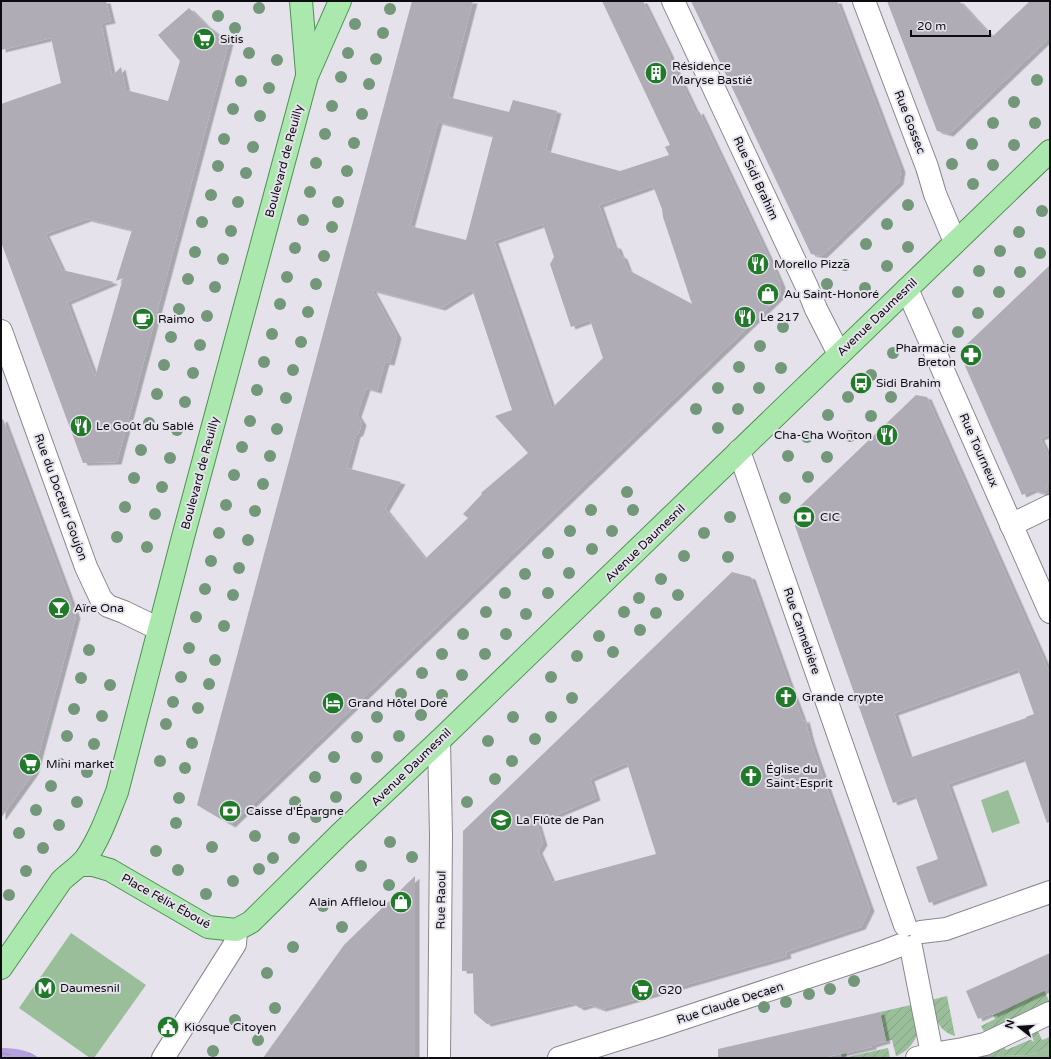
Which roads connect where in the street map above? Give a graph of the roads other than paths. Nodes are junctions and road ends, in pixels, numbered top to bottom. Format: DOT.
graph roads {
  1 [pos="301,1"];
  2 [pos="340,1"];
  3 [pos="673,1"];
  4 [pos="864,1"];
  5 [pos="307,76"];
  6 [pos="1050,151"];
  7 [pos="955,242"];
  8 [pos="907,289"];
  9 [pos="1,330"];
  10 [pos="839,354"];
  11 [pos="739,451"];
  12 [pos="1050,506"];
  13 [pos="1011,525"];
  14 [pos="1050,612"];
  15 [pos="159,629"];
  16 [pos="439,741"];
  17 [pos="80,865"];
  18 [pos="1050,892"];
  19 [pos="236,930"];
  20 [pos="909,937"];
  21 [pos="2,966"];
  22 [pos="1050,1013"];
  23 [pos="963,1053"];
  24 [pos="925,1056"];
  25 [pos="163,1058"];
  26 [pos="439,1058"];
  27 [pos="559,1058"];
  1 -- 5 [label="main road, Boulevard de Reuilly"];
  2 -- 5 [label="main road, Boulevard de Reuilly"];
  3 -- 10 [label="street, Rue Sidi Brahim"];
  4 -- 7 [label="street, Rue Gossec"];
  5 -- 15 [label="main road, Boulevard de Reuilly"];
  6 -- 7 [label="main road, Avenue Daumesnil"];
  7 -- 8 [label="main road, Avenue Daumesnil"];
  8 -- 10 [label="main road, Avenue Daumesnil"];
  8 -- 13 [label="street, Rue Tourneux"];
  9 -- 15 [label="street, Rue du Docteur Goujon"];
  10 -- 11 [label="main road, Avenue Daumesnil"];
  11 -- 16 [label="main road, Avenue Daumesnil"];
  11 -- 20 [label="street, Rue Cannebière"];
  12 -- 13 [label="street"];
  13 -- 14 [label="street, Rue Tourneux"];
  15 -- 17 [label="main road, Boulevard de Reuilly"];
  16 -- 19 [label="main road, Avenue Daumesnil"];
  16 -- 26 [label="street, Rue Raoul"];
  17 -- 19 [label="main road, Place Félix Éboué"];
  17 -- 21 [label="main road"];
  18 -- 20 [label="street, Rue Claude Decaen"];
  19 -- 25 [label="street"];
  20 -- 24 [label="street, Rue Cannebière"];
  20 -- 27 [label="street, Rue Claude Decaen"];
  22 -- 23 [label="street"];
  23 -- 24 [label="street"];
}
